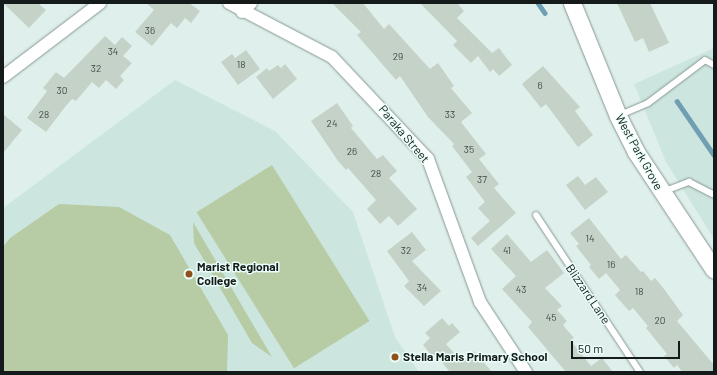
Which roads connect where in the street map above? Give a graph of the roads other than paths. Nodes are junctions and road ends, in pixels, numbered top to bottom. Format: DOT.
graph roads {
  1 [pos="100,3"];
  2 [pos="229,3"];
  3 [pos="572,3"];
  4 [pos="246,7"];
  5 [pos="714,65"];
  6 [pos="3,77"];
  7 [pos="618,116"];
  8 [pos="661,193"];
  9 [pos="714,196"];
  10 [pos="536,215"];
  11 [pos="714,270"];
  12 [pos="526,372"];
  13 [pos="640,372"];
  1 -- 6 [label="street"];
  2 -- 4 [label="street, Paraka Street"];
  3 -- 7 [label="main road, West Park Grove"];
  4 -- 12 [label="street, Paraka Street"];
  5 -- 7 [label="lane"];
  7 -- 8 [label="main road, West Park Grove"];
  8 -- 9 [label="lane"];
  8 -- 11 [label="main road, West Park Grove"];
  10 -- 13 [label="lane, Blizzard Lane"];
}
